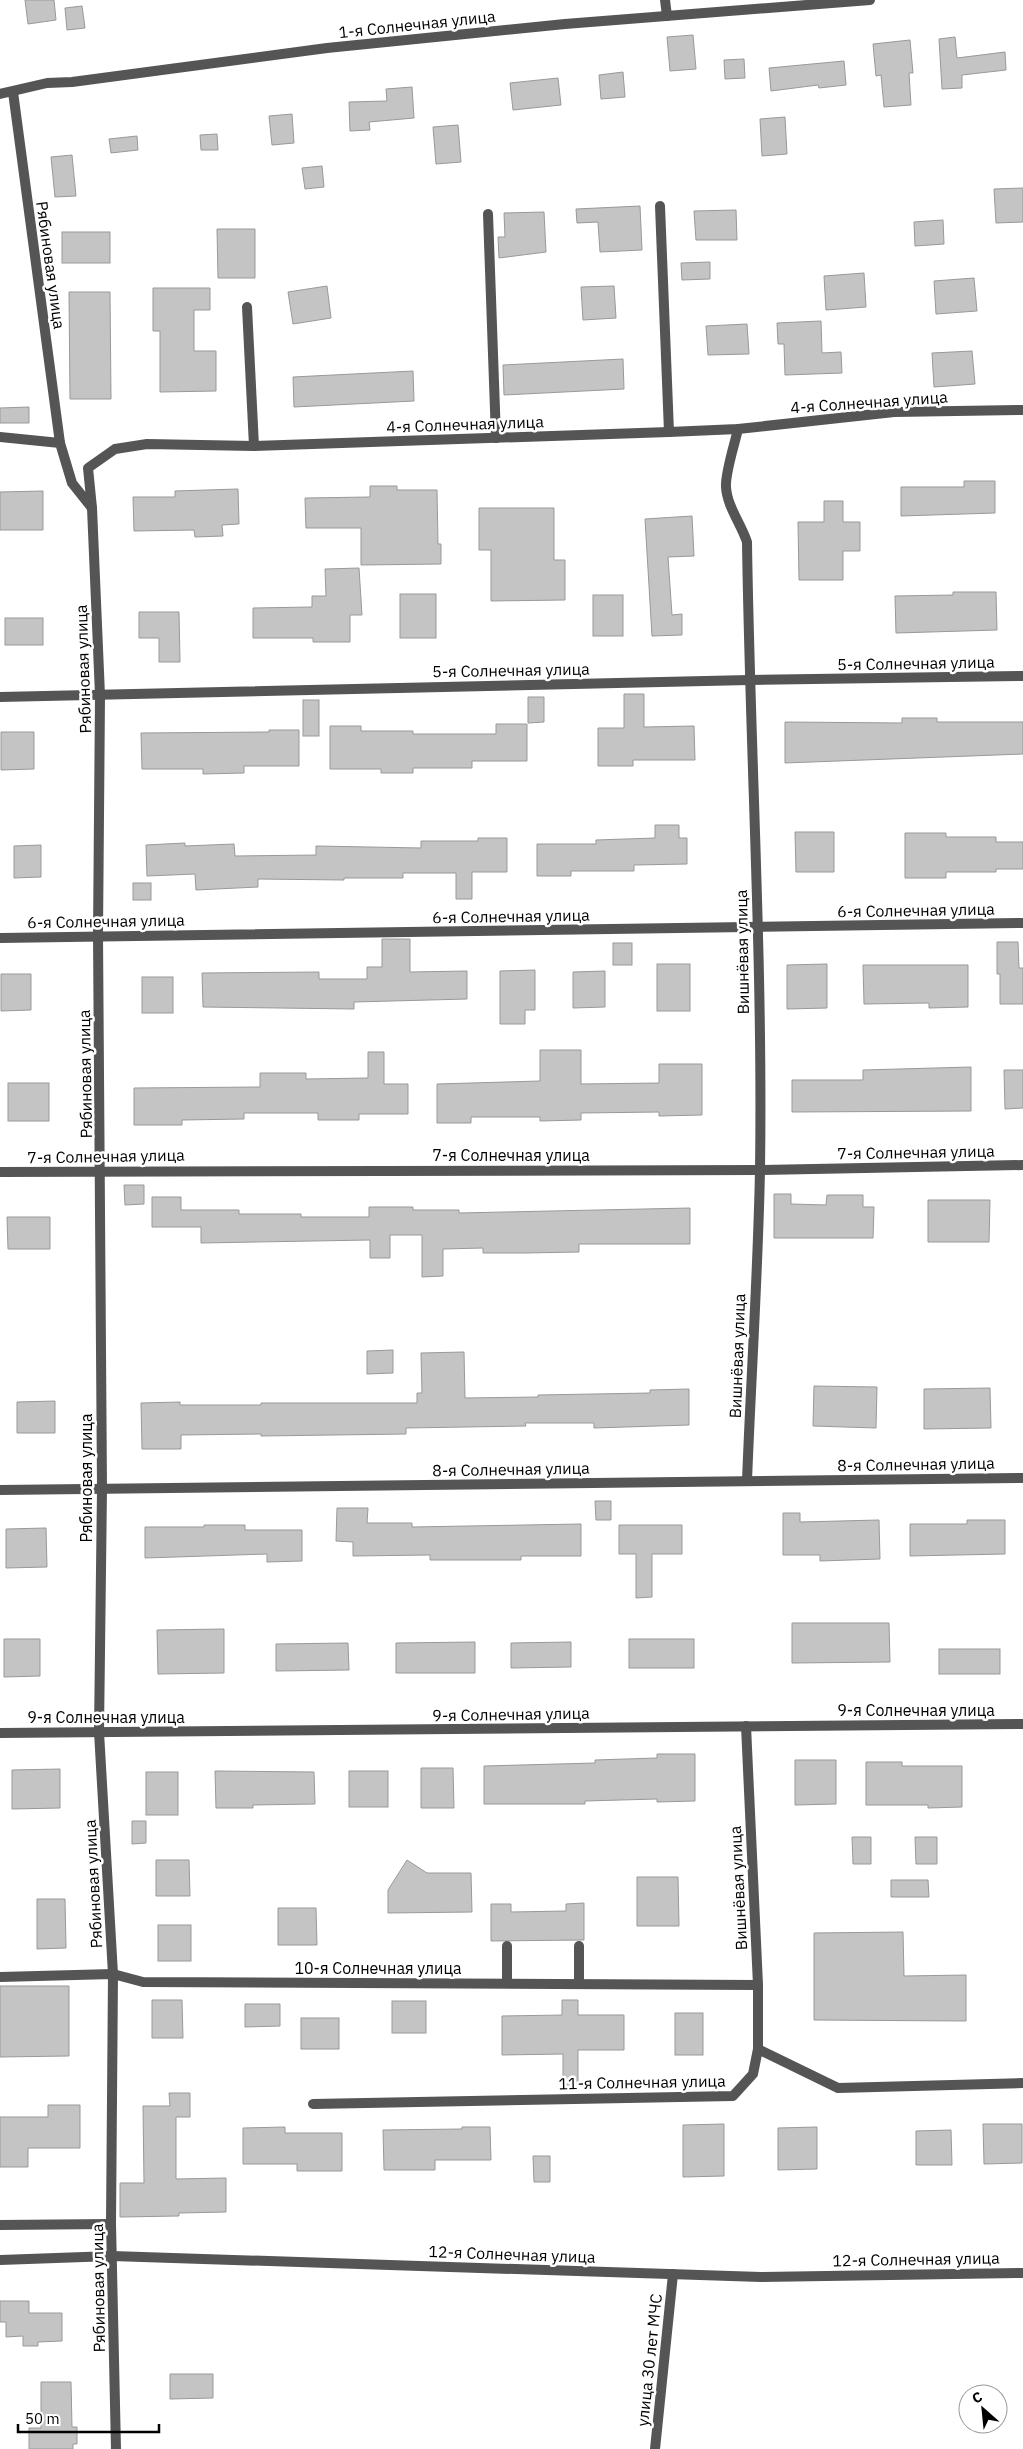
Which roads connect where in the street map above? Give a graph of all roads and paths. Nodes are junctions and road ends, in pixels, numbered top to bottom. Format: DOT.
graph roads {
  1 [pos="665,0"];
  2 [pos="870,0"];
  3 [pos="667,16"];
  4 [pos="13,92"];
  5 [pos="0,94"];
  6 [pos="660,206"];
  7 [pos="488,214"];
  8 [pos="248,307"];
  9 [pos="1023,410"];
  10 [pos="738,429"];
  11 [pos="668,432"];
  12 [pos="0,437"];
  13 [pos="496,438"];
  14 [pos="60,443"];
  15 [pos="254,446"];
  16 [pos="92,508"];
  17 [pos="1023,676"];
  18 [pos="749,680"];
  19 [pos="100,695"];
  20 [pos="0,697"];
  21 [pos="1023,923"];
  22 [pos="758,928"];
  23 [pos="98,936"];
  24 [pos="0,938"];
  25 [pos="1023,1165"];
  26 [pos="760,1170"];
  27 [pos="102,1171"];
  28 [pos="0,1172"];
  29 [pos="1023,1478"];
  30 [pos="747,1481"];
  31 [pos="102,1489"];
  32 [pos="0,1490"];
  33 [pos="1023,1724"];
  34 [pos="746,1726"];
  35 [pos="99,1732"];
  36 [pos="0,1733"];
  37 [pos="507,1946"];
  38 [pos="579,1946"];
  39 [pos="113,1974"];
  40 [pos="0,1977"];
  41 [pos="507,1983"];
  42 [pos="579,1984"];
  43 [pos="758,1985"];
  44 [pos="758,2049"];
  45 [pos="1023,2083"];
  46 [pos="313,2104"];
  47 [pos="111,2224"];
  48 [pos="0,2225"];
  49 [pos="112,2256"];
  50 [pos="0,2260"];
  51 [pos="1023,2273"];
  52 [pos="673,2274"];
  53 [pos="116,2449"];
  54 [pos="656,2449"];
  1 -- 3 [label="street"];
  2 -- 3 [label="street, 1-я Солнечная улица"];
  3 -- 4 [label="street, 1-я Солнечная улица"];
  4 -- 5 [label="street, 1-я Солнечная улица"];
  4 -- 14 [label="street, Рябиновая улица"];
  6 -- 11 [label="street"];
  7 -- 13 [label="street"];
  8 -- 15 [label="street"];
  9 -- 10 [label="street, 4-я Солнечная улица"];
  10 -- 11 [label="street, 4-я Солнечная улица"];
  10 -- 18 [label="street, Вишнёвая улица"];
  11 -- 13 [label="street, 4-я Солнечная улица"];
  12 -- 14 [label="street"];
  13 -- 15 [label="street, 4-я Солнечная улица"];
  14 -- 16 [label="street"];
  15 -- 16 [label="street, 4-я Солнечная улица"];
  16 -- 19 [label="street, Рябиновая улица"];
  17 -- 18 [label="street, 5-я Солнечная улица"];
  18 -- 19 [label="street, 5-я Солнечная улица"];
  18 -- 22 [label="street, Вишнёвая улица"];
  19 -- 20 [label="street, 5-я Солнечная улица"];
  19 -- 23 [label="street, Рябиновая улица"];
  21 -- 22 [label="street, 6-я Солнечная улица"];
  22 -- 23 [label="street, 6-я Солнечная улица"];
  22 -- 26 [label="street, Вишнёвая улица"];
  23 -- 24 [label="street, 6-я Солнечная улица"];
  23 -- 27 [label="street, Рябиновая улица"];
  25 -- 26 [label="street, 7-я Солнечная улица"];
  26 -- 27 [label="street, 7-я Солнечная улица"];
  26 -- 30 [label="street, Вишнёвая улица"];
  27 -- 28 [label="street, 7-я Солнечная улица"];
  27 -- 31 [label="street, Рябиновая улица"];
  29 -- 30 [label="street, 8-я Солнечная улица"];
  30 -- 31 [label="street, 8-я Солнечная улица"];
  31 -- 32 [label="street, 8-я Солнечная улица"];
  31 -- 35 [label="street, Рябиновая улица"];
  33 -- 34 [label="street, 9-я Солнечная улица"];
  34 -- 35 [label="street, 9-я Солнечная улица"];
  34 -- 43 [label="street, Вишнёвая улица"];
  35 -- 36 [label="street, 9-я Солнечная улица"];
  35 -- 39 [label="street, Рябиновая улица"];
  37 -- 41 [label="street"];
  38 -- 42 [label="street"];
  39 -- 40 [label="street, 10-я Солнечная улица"];
  39 -- 41 [label="street, 10-я Солнечная улица"];
  39 -- 47 [label="street, Рябиновая улица"];
  41 -- 42 [label="street, 10-я Солнечная улица"];
  42 -- 43 [label="street, 10-я Солнечная улица"];
  43 -- 44 [label="street, Вишнёвая улица"];
  44 -- 45 [label="street"];
  44 -- 46 [label="street, 11-я Солнечная улица"];
  47 -- 48 [label="street"];
  47 -- 49 [label="street, Рябиновая улица"];
  49 -- 50 [label="street, 12-я Солнечная улица"];
  49 -- 52 [label="street, 12-я Солнечная улица"];
  49 -- 53 [label="street, Рябиновая улица"];
  51 -- 52 [label="street, 12-я Солнечная улица"];
  52 -- 54 [label="street, улица 30 лет МЧС"];
}
